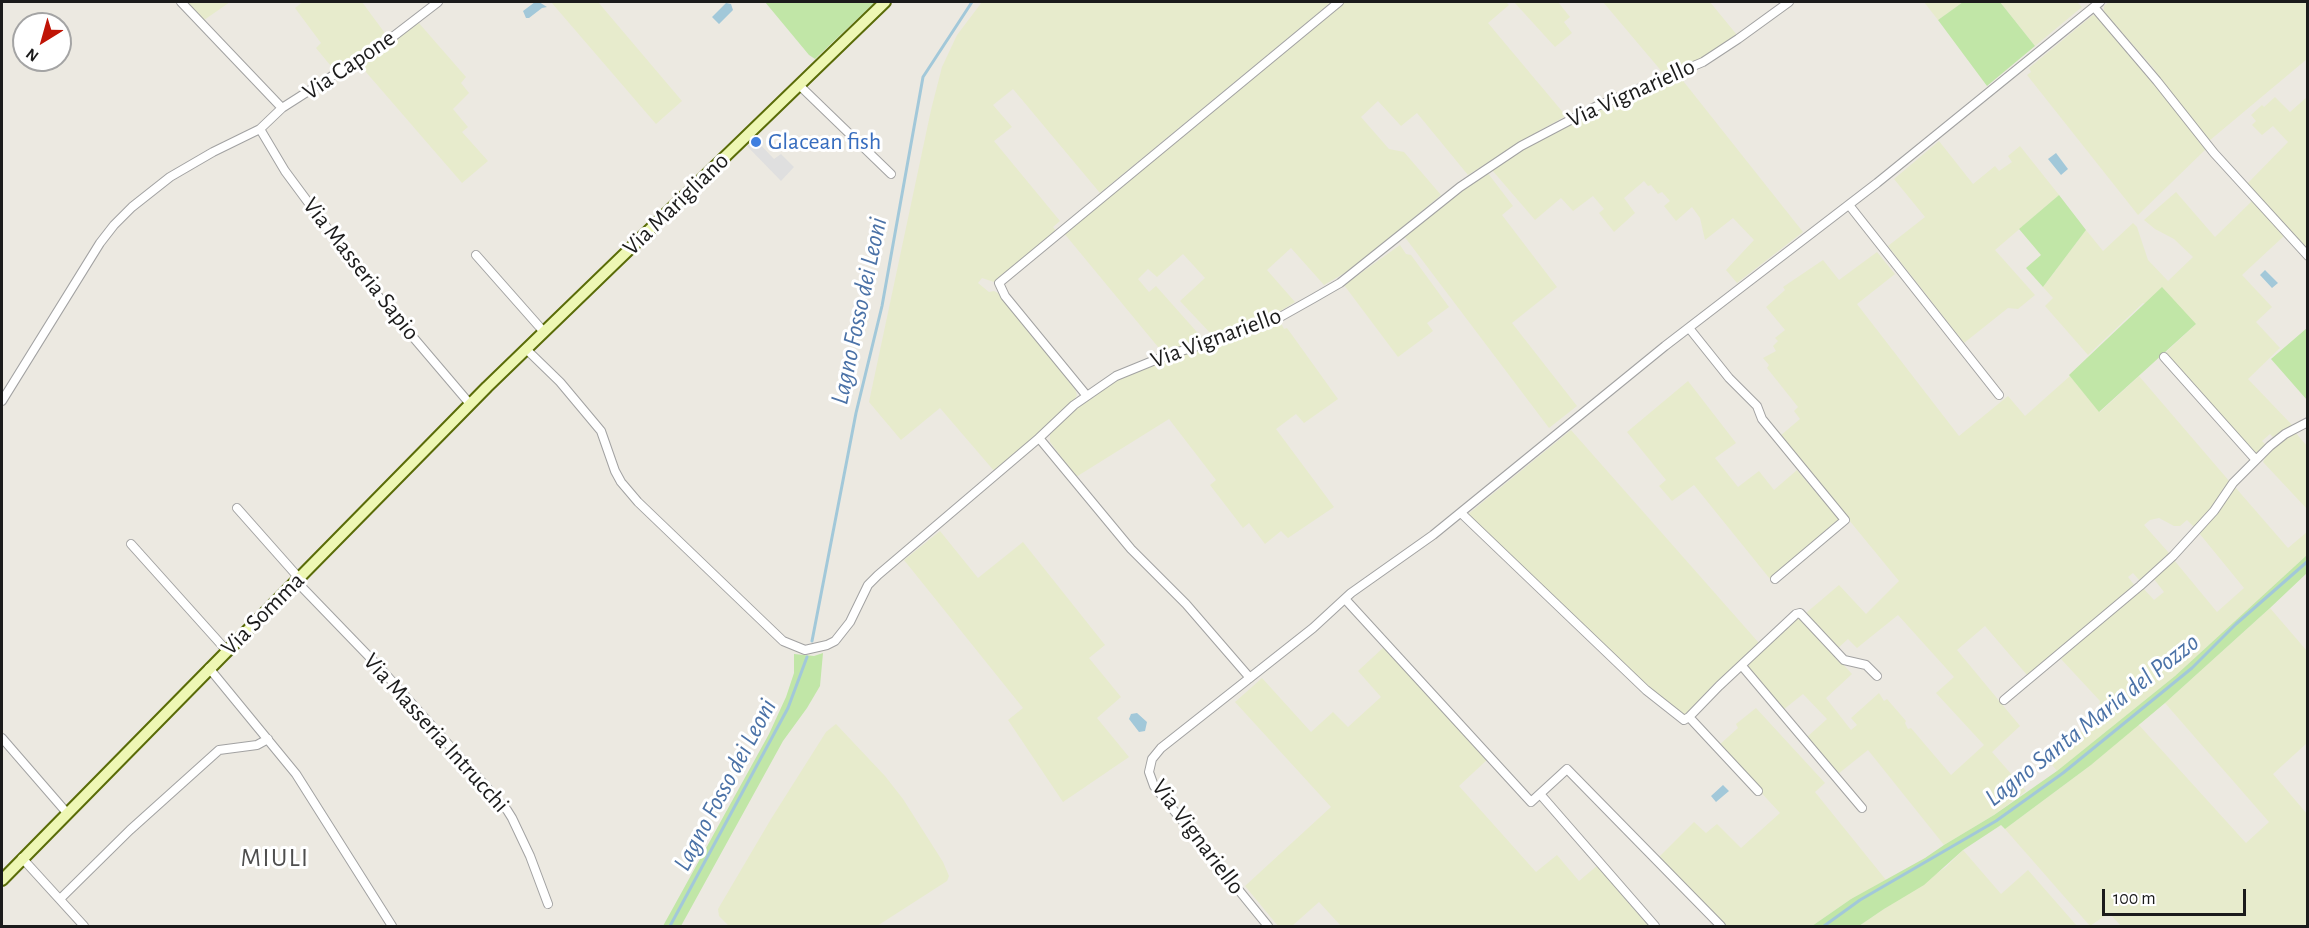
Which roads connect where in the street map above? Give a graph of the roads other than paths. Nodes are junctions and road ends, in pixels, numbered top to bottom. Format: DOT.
graph roads {
  1 [pos="181,2"];
  2 [pos="438,2"];
  3 [pos="885,2"];
  4 [pos="1339,2"];
  5 [pos="1789,2"];
  6 [pos="2097,4"];
  7 [pos="799,85"];
  8 [pos="282,108"];
  9 [pos="260,129"];
  10 [pos="891,174"];
  11 [pos="1849,205"];
  12 [pos="476,255"];
  13 [pos="2307,256"];
  14 [pos="1689,328"];
  15 [pos="544,332"];
  16 [pos="526,349"];
  17 [pos="2164,357"];
  18 [pos="4,390"];
  19 [pos="1999,395"];
  20 [pos="1087,396"];
  21 [pos="2,401"];
  22 [pos="470,404"];
  23 [pos="2307,422"];
  24 [pos="1039,438"];
  25 [pos="2256,460"];
  26 [pos="237,508"];
  27 [pos="1461,513"];
  28 [pos="131,544"];
  29 [pos="297,579"];
  30 [pos="1776,579"];
  31 [pos="1345,599"];
  32 [pos="227,651"];
  33 [pos="1742,666"];
  34 [pos="209,668"];
  35 [pos="1877,676"];
  36 [pos="1250,678"];
  37 [pos="2004,700"];
  38 [pos="1689,717"];
  39 [pos="2,738"];
  40 [pos="268,739"];
  41 [pos="1758,791"];
  42 [pos="1540,794"];
  43 [pos="1862,808"];
  44 [pos="67,813"];
  45 [pos="22,858"];
  46 [pos="2,880"];
  47 [pos="60,899"];
  48 [pos="548,904"];
  49 [pos="84,927"];
  50 [pos="392,927"];
  51 [pos="1268,927"];
  52 [pos="1654,927"];
  53 [pos="1720,927"];
  1 -- 8 [label="street"];
  2 -- 8 [label="street, Via Capone"];
  3 -- 7 [label="street, Via Marigliano"];
  4 -- 20 [label="street"];
  5 -- 20 [label="street, Via Vignariello"];
  6 -- 11 [label="street, Via Vignariello"];
  6 -- 13 [label="street"];
  7 -- 10 [label="street"];
  7 -- 15 [label="street, Via Marigliano"];
  8 -- 9 [label="street, Via Capone"];
  9 -- 18 [label="street, Via Capone"];
  9 -- 22 [label="street, Via Masseria Sapio"];
  11 -- 14 [label="street, Via Vignariello"];
  11 -- 19 [label="street"];
  12 -- 15 [label="street"];
  14 -- 27 [label="street, Via Vignariello"];
  14 -- 30 [label="street"];
  15 -- 16 [label="street, Via Marigliano"];
  16 -- 22 [label="street, Via Somma"];
  16 -- 24 [label="street, Via Vignariello"];
  17 -- 25 [label="street"];
  18 -- 21 [label="street, Via Capone"];
  20 -- 24 [label="street, Via Vignariello"];
  22 -- 29 [label="street, Via Somma"];
  23 -- 25 [label="street"];
  24 -- 36 [label="street"];
  25 -- 37 [label="street"];
  26 -- 29 [label="street, Via Masseria Intrucchi"];
  27 -- 31 [label="street, Via Vignariello"];
  27 -- 38 [label="street"];
  28 -- 32 [label="street"];
  29 -- 32 [label="street, Via Somma"];
  29 -- 48 [label="street, Via Masseria Intrucchi"];
  31 -- 36 [label="street, Via Vignariello"];
  31 -- 42 [label="street"];
  32 -- 34 [label="street, Via Somma"];
  33 -- 35 [label="street"];
  33 -- 38 [label="street"];
  33 -- 43 [label="street"];
  34 -- 40 [label="street"];
  34 -- 44 [label="street, Via Somma"];
  36 -- 51 [label="street, Via Vignariello"];
  38 -- 41 [label="street"];
  39 -- 44 [label="street"];
  40 -- 47 [label="street"];
  40 -- 50 [label="street"];
  42 -- 52 [label="street"];
  42 -- 53 [label="street"];
  44 -- 45 [label="street, Via Somma"];
  45 -- 46 [label="street, Via Somma"];
  45 -- 47 [label="street"];
  47 -- 49 [label="street"];
}
